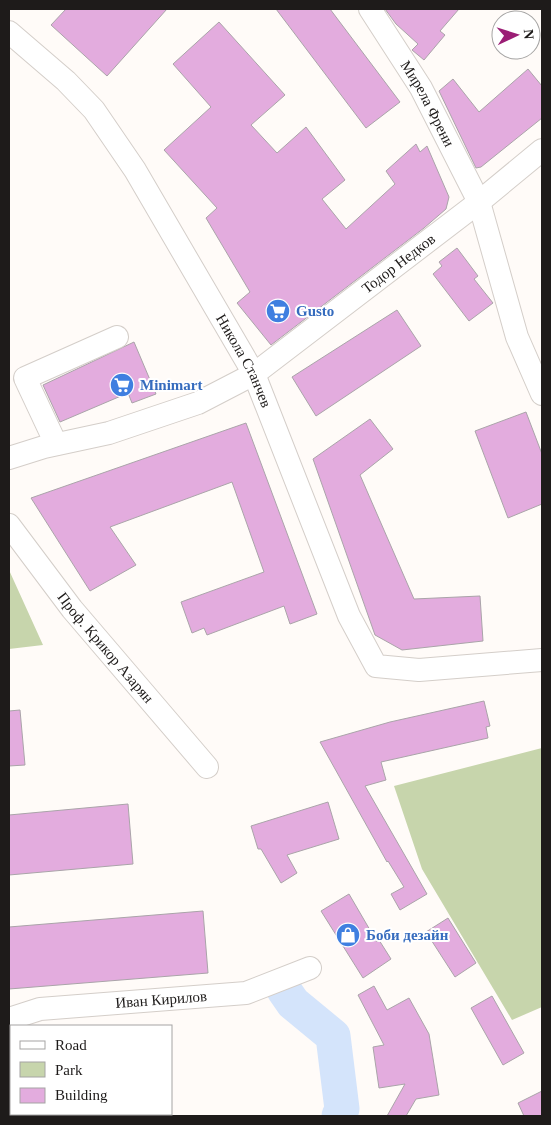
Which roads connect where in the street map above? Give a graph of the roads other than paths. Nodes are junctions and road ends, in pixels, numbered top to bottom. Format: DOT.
graph roads {
  1 [pos="370,9"];
  2 [pos="9,32"];
  3 [pos="542,150"];
  4 [pos="479,202"];
  5 [pos="117,337"];
  6 [pos="254,374"];
  7 [pos="542,394"];
  8 [pos="56,444"];
  9 [pos="9,458"];
  10 [pos="9,525"];
  11 [pos="542,660"];
  12 [pos="207,767"];
  13 [pos="310,968"];
  14 [pos="9,1020"];
  1 -- 4 [label="street, Мирела Френи"];
  2 -- 6 [label="street, Никола Станчев"];
  3 -- 4 [label="street, Тодор Недков"];
  4 -- 6 [label="street, Тодор Недков"];
  4 -- 7 [label="street, Мирела Френи"];
  5 -- 8 [label="street"];
  6 -- 8 [label="street, Тодор Недков"];
  6 -- 11 [label="street, Никола Станчев"];
  8 -- 9 [label="street, Тодор Недков"];
  10 -- 12 [label="street, Проф. Крикор Азарян"];
  13 -- 14 [label="street, Иван Кирилов"];
}
